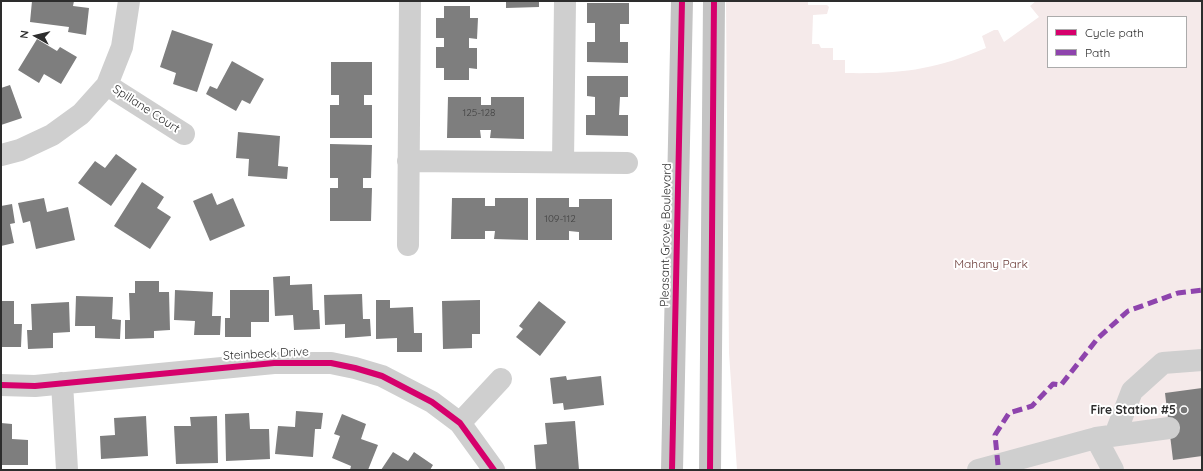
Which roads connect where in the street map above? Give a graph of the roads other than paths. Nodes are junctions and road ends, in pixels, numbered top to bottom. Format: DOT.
graph roads {
  1 [pos="129,1"];
  2 [pos="410,1"];
  3 [pos="565,1"];
  4 [pos="682,1"];
  5 [pos="714,1"];
  6 [pos="107,85"];
  7 [pos="184,134"];
  8 [pos="1,155"];
  9 [pos="408,161"];
  10 [pos="563,162"];
  11 [pos="627,163"];
  12 [pos="408,245"];
  13 [pos="1202,360"];
  14 [pos="501,379"];
  15 [pos="62,383"];
  16 [pos="1,385"];
  17 [pos="460,423"];
  18 [pos="1169,428"];
  19 [pos="1105,437"];
  20 [pos="67,470"];
  21 [pos="494,470"];
  22 [pos="672,470"];
  23 [pos="710,470"];
  24 [pos="978,470"];
  25 [pos="1113,470"];
  1 -- 6 [label="street"];
  2 -- 9 [label="street"];
  3 -- 10 [label="street"];
  4 -- 22 [label="main road, Pleasant Grove Boulevard"];
  5 -- 23 [label="main road"];
  6 -- 7 [label="street, Spillane Court"];
  6 -- 8 [label="street"];
  9 -- 10 [label="street"];
  9 -- 12 [label="street"];
  10 -- 11 [label="street"];
  13 -- 19 [label="street"];
  14 -- 17 [label="street"];
  15 -- 16 [label="street, Steinbeck Drive"];
  15 -- 17 [label="street, Steinbeck Drive"];
  15 -- 20 [label="street"];
  17 -- 21 [label="street, Steinbeck Drive"];
  18 -- 19 [label="street"];
  19 -- 24 [label="street"];
  19 -- 25 [label="street"];
}
